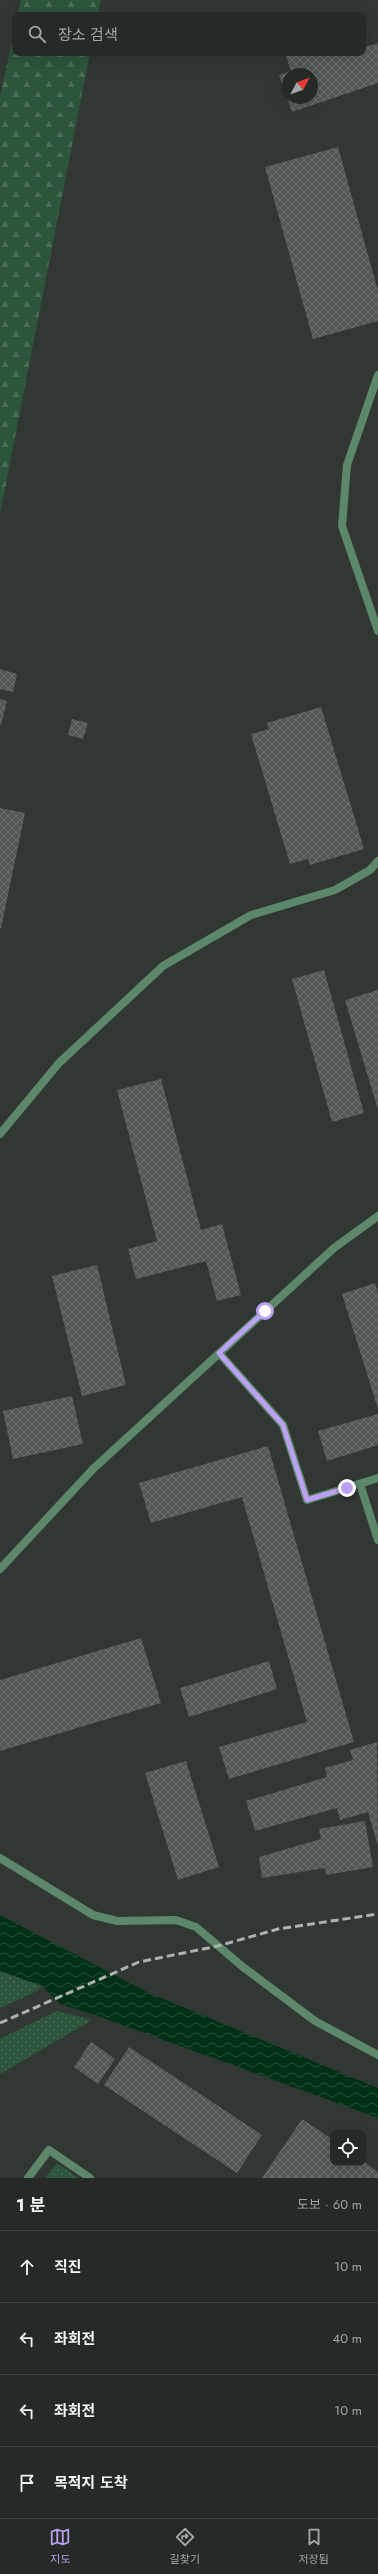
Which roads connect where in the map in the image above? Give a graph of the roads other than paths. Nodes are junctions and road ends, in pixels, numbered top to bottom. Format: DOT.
graph roads {
  1 [pos="378,375"];
  2 [pos="378,631"];
  3 [pos="378,861"];
  4 [pos="0,1134"];
  5 [pos="378,1216"];
  6 [pos="219,1353"];
  7 [pos="378,1478"];
  8 [pos="360,1484"];
  9 [pos="378,1540"];
  10 [pos="0,1569"];
  11 [pos="0,1858"];
  12 [pos="378,2055"];
  13 [pos="28,2178"];
  14 [pos="90,2178"];
  1 -- 2 [label="street"];
  3 -- 4 [label="street"];
  5 -- 6 [label="street"];
  6 -- 8 [label="street"];
  6 -- 10 [label="street"];
  7 -- 8 [label="street"];
  8 -- 9 [label="street"];
  11 -- 12 [label="street"];
  13 -- 14 [label="street"];
}
